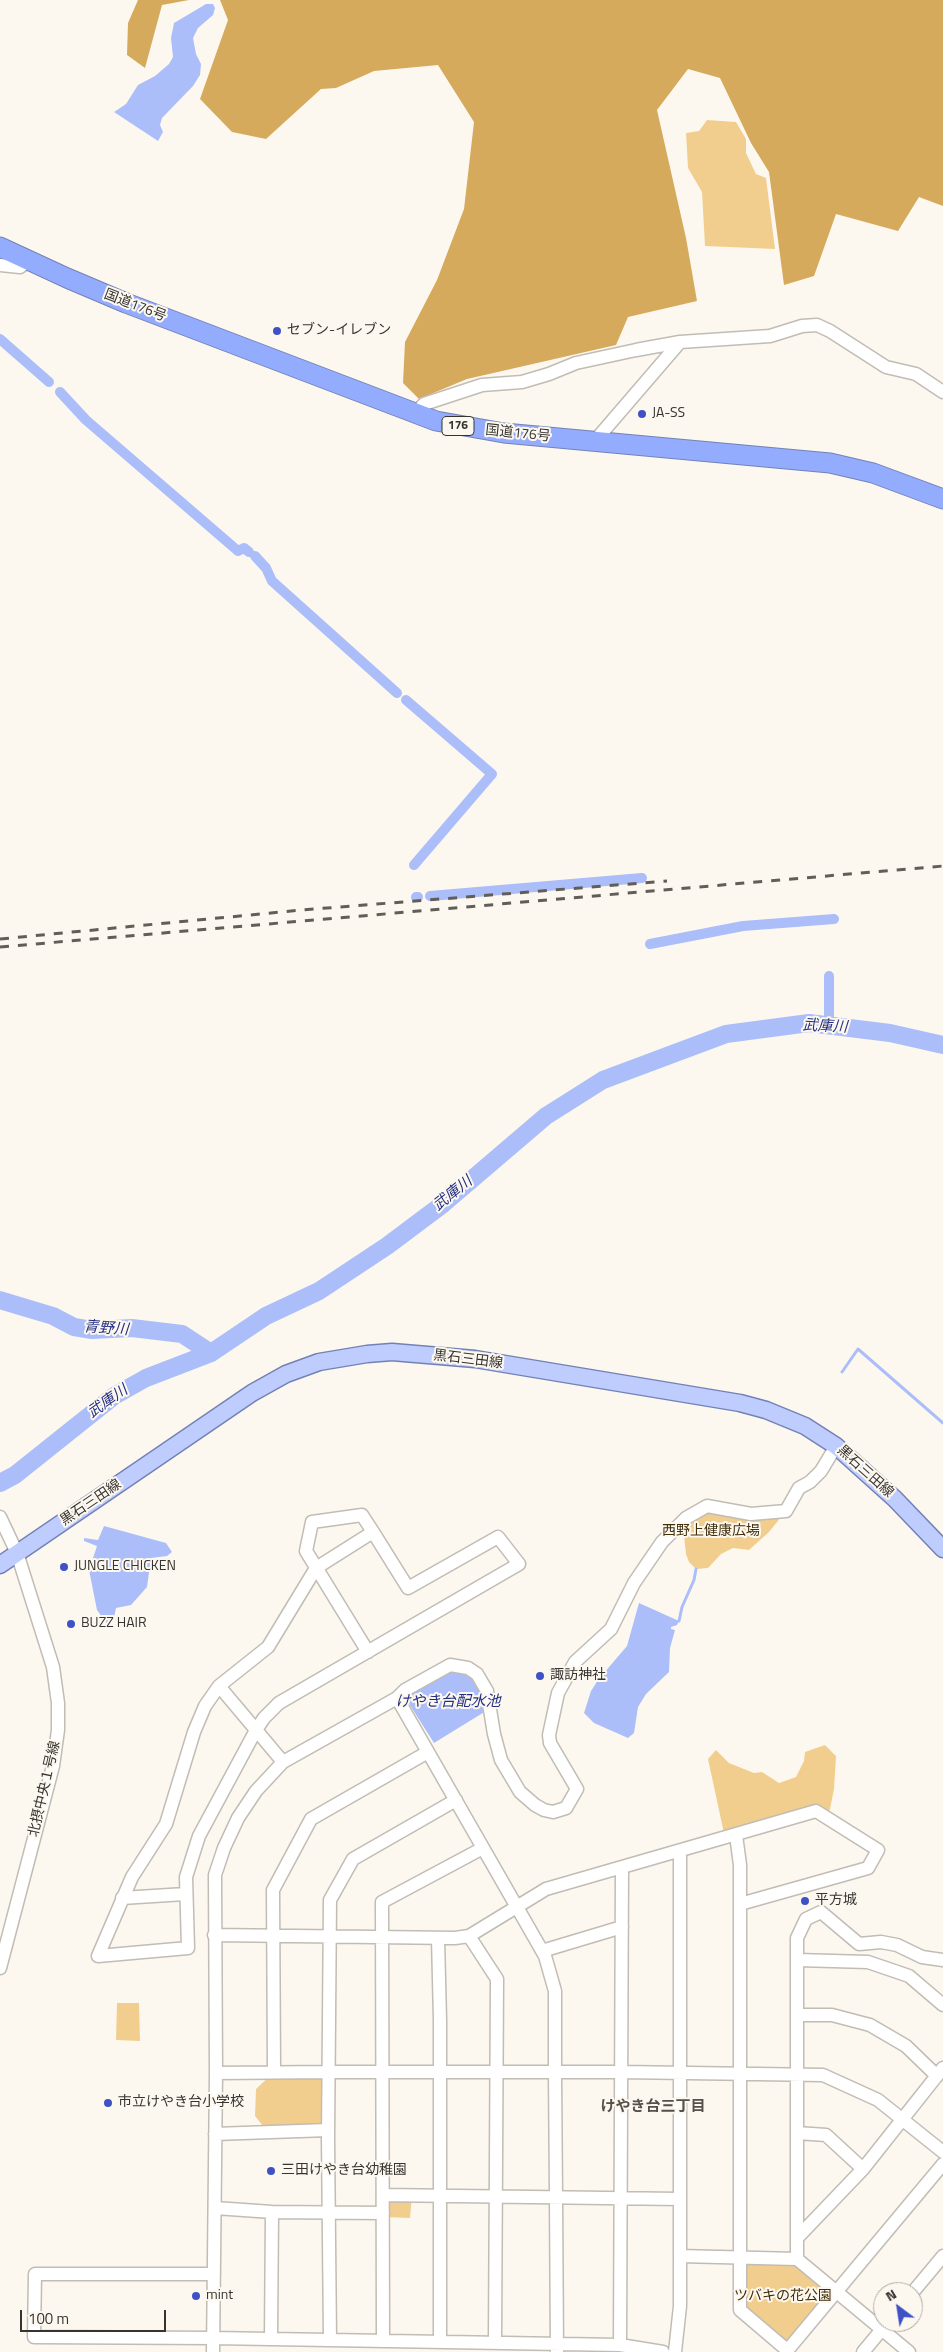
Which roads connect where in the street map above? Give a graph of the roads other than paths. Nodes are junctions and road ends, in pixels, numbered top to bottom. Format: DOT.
graph roads {
  1 [pos="0,247"];
  2 [pos="28,261"];
  3 [pos="0,265"];
  4 [pos="680,342"];
  5 [pos="943,392"];
  6 [pos="415,414"];
  7 [pos="594,442"];
  8 [pos="943,499"];
  9 [pos="836,1446"];
  10 [pos="0,1517"];
  11 [pos="373,1532"];
  12 [pos="14,1546"];
  13 [pos="943,1549"];
  14 [pos="0,1565"];
  15 [pos="316,1568"];
  16 [pos="368,1652"];
  17 [pos="220,1686"];
  18 [pos="397,1698"];
  19 [pos="256,1730"];
  20 [pos="428,1752"];
  21 [pos="283,1762"];
  22 [pos="456,1800"];
  23 [pos="736,1835"];
  24 [pos="483,1848"];
  25 [pos="680,1851"];
  26 [pos="622,1868"];
  27 [pos="186,1894"];
  28 [pos="122,1898"];
  29 [pos="740,1904"];
  30 [pos="516,1906"];
  31 [pos="622,1927"];
  32 [pos="214,1935"];
  33 [pos="273,1936"];
  34 [pos="330,1936"];
  35 [pos="469,1936"];
  36 [pos="382,1937"];
  37 [pos="438,1938"];
  38 [pos="542,1951"];
  39 [pos="797,1960"];
  40 [pos="943,1960"];
  41 [pos="0,1968"];
  42 [pos="943,2005"];
  43 [pos="797,2015"];
  44 [pos="274,2072"];
  45 [pos="329,2072"];
  46 [pos="383,2072"];
  47 [pos="440,2072"];
  48 [pos="496,2072"];
  49 [pos="555,2072"];
  50 [pos="621,2072"];
  51 [pos="940,2072"];
  52 [pos="216,2073"];
  53 [pos="679,2073"];
  54 [pos="740,2074"];
  55 [pos="797,2074"];
  56 [pos="902,2120"];
  57 [pos="328,2130"];
  58 [pos="797,2133"];
  59 [pos="215,2134"];
  60 [pos="943,2152"];
  61 [pos="943,2164"];
  62 [pos="863,2169"];
  63 [pos="383,2195"];
  64 [pos="440,2195"];
  65 [pos="495,2196"];
  66 [pos="556,2197"];
  67 [pos="621,2198"];
  68 [pos="679,2199"];
  69 [pos="215,2208"];
  70 [pos="272,2212"];
  71 [pos="329,2212"];
  72 [pos="384,2213"];
  73 [pos="797,2238"];
  74 [pos="680,2256"];
  75 [pos="943,2256"];
  76 [pos="740,2257"];
  77 [pos="797,2259"];
  78 [pos="214,2274"];
  79 [pos="921,2282"];
  80 [pos="836,2291"];
  81 [pos="873,2317"];
  82 [pos="880,2332"];
  83 [pos="891,2332"];
  84 [pos="214,2338"];
  85 [pos="271,2339"];
  86 [pos="330,2340"];
  87 [pos="383,2340"];
  88 [pos="440,2342"];
  89 [pos="494,2342"];
  90 [pos="620,2345"];
  91 [pos="557,2348"];
  92 [pos="786,2351"];
  93 [pos="213,2352"];
  94 [pos="663,2352"];
  95 [pos="675,2352"];
  96 [pos="863,2352"];
  97 [pos="909,2352"];
  1 -- 2 [label="highway, 国道176号 / 176"];
  2 -- 3 [label="street"];
  2 -- 6 [label="highway, 国道176号 / 176"];
  4 -- 5 [label="street"];
  4 -- 6 [label="street"];
  4 -- 7 [label="street"];
  6 -- 7 [label="highway, 国道176号 / 176"];
  7 -- 8 [label="highway, 国道176号 / 176"];
  9 -- 12 [label="main road, 黒石三田線"];
  9 -- 13 [label="main road, 黒石三田線"];
  9 -- 18 [label="street"];
  10 -- 12 [label="street, 北摂中央１号線"];
  11 -- 15 [label="street"];
  11 -- 15 [label="street"];
  11 -- 16 [label="street"];
  12 -- 14 [label="main road, 黒石三田線"];
  12 -- 41 [label="street, 北摂中央１号線"];
  15 -- 16 [label="street"];
  15 -- 17 [label="street"];
  16 -- 19 [label="street"];
  17 -- 19 [label="street"];
  17 -- 28 [label="street"];
  18 -- 20 [label="street"];
  18 -- 21 [label="street"];
  19 -- 21 [label="street"];
  19 -- 27 [label="street"];
  20 -- 22 [label="street"];
  20 -- 33 [label="street"];
  21 -- 32 [label="street"];
  22 -- 24 [label="street"];
  22 -- 34 [label="street"];
  23 -- 25 [label="street"];
  23 -- 29 [label="street"];
  23 -- 29 [label="street"];
  24 -- 30 [label="street"];
  24 -- 36 [label="street"];
  25 -- 26 [label="street"];
  25 -- 53 [label="street"];
  26 -- 30 [label="street"];
  26 -- 31 [label="street"];
  27 -- 28 [label="street"];
  27 -- 28 [label="street"];
  29 -- 54 [label="street"];
  30 -- 35 [label="street"];
  30 -- 38 [label="street"];
  31 -- 38 [label="street"];
  31 -- 50 [label="street"];
  32 -- 33 [label="street"];
  32 -- 52 [label="street"];
  33 -- 34 [label="street"];
  33 -- 44 [label="street"];
  34 -- 36 [label="street"];
  34 -- 45 [label="street"];
  35 -- 37 [label="street"];
  35 -- 48 [label="street"];
  36 -- 37 [label="street"];
  36 -- 46 [label="street"];
  37 -- 47 [label="street"];
  38 -- 49 [label="street"];
  39 -- 40 [label="street"];
  39 -- 42 [label="street"];
  39 -- 43 [label="street"];
  43 -- 51 [label="street"];
  43 -- 55 [label="street"];
  44 -- 45 [label="street"];
  44 -- 52 [label="street"];
  45 -- 46 [label="street"];
  45 -- 57 [label="street"];
  46 -- 47 [label="street"];
  46 -- 63 [label="street"];
  47 -- 48 [label="street"];
  47 -- 64 [label="street"];
  48 -- 49 [label="street"];
  48 -- 65 [label="street"];
  49 -- 50 [label="street"];
  49 -- 66 [label="street"];
  50 -- 53 [label="street"];
  50 -- 67 [label="street"];
  51 -- 56 [label="street"];
  52 -- 59 [label="street"];
  53 -- 54 [label="street"];
  53 -- 68 [label="street"];
  54 -- 55 [label="street"];
  54 -- 76 [label="street"];
  55 -- 56 [label="street"];
  55 -- 58 [label="street"];
  56 -- 60 [label="street"];
  56 -- 62 [label="street"];
  57 -- 59 [label="street"];
  57 -- 71 [label="street"];
  58 -- 62 [label="street"];
  58 -- 73 [label="street"];
  59 -- 69 [label="street"];
  61 -- 80 [label="street"];
  62 -- 73 [label="street"];
  63 -- 64 [label="street"];
  63 -- 72 [label="street"];
  64 -- 65 [label="street"];
  64 -- 88 [label="street"];
  65 -- 66 [label="street"];
  65 -- 89 [label="street"];
  66 -- 67 [label="street"];
  66 -- 91 [label="street"];
  67 -- 68 [label="street"];
  67 -- 90 [label="street"];
  68 -- 74 [label="street"];
  69 -- 70 [label="street"];
  69 -- 78 [label="street"];
  70 -- 71 [label="street"];
  70 -- 85 [label="street"];
  71 -- 72 [label="street"];
  71 -- 86 [label="street"];
  72 -- 87 [label="street"];
  73 -- 77 [label="street"];
  74 -- 76 [label="street"];
  74 -- 95 [label="street"];
  75 -- 79 [label="street"];
  76 -- 77 [label="street"];
  76 -- 92 [label="street"];
  77 -- 80 [label="street"];
  78 -- 84 [label="street"];
  78 -- 84 [label="street"];
  80 -- 81 [label="street"];
  80 -- 92 [label="street"];
  82 -- 96 [label="street"];
  83 -- 97 [label="street"];
  84 -- 85 [label="street"];
  84 -- 93 [label="street"];
  85 -- 86 [label="street"];
  86 -- 87 [label="street"];
  87 -- 88 [label="street"];
  88 -- 89 [label="street"];
  89 -- 91 [label="street"];
  90 -- 91 [label="street"];
  90 -- 94 [label="street"];
}
